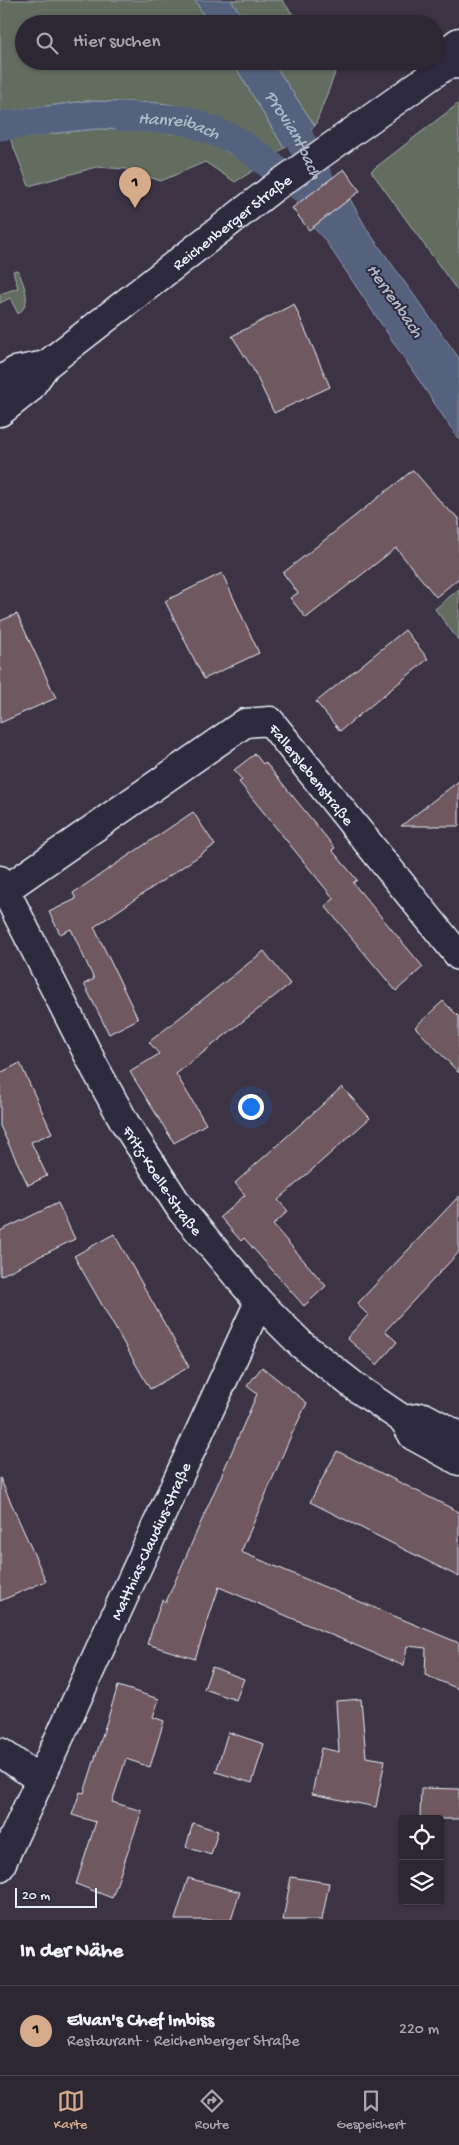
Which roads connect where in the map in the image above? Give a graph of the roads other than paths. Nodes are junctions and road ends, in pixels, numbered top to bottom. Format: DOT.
graph roads {
  1 [pos="455,57"];
  2 [pos="444,65"];
  3 [pos="437,70"];
  4 [pos="46,365"];
  5 [pos="0,382"];
  6 [pos="0,412"];
  7 [pos="2,885"];
  8 [pos="459,956"];
  9 [pos="259,1302"];
  10 [pos="404,1420"];
  11 [pos="459,1436"];
  12 [pos="459,1461"];
  13 [pos="0,1752"];
  14 [pos="39,1780"];
  15 [pos="0,1867"];
  1 -- 2 [label="street, Reichenberger Straße"];
  3 -- 4 [label="street, Reichenberger Straße"];
  4 -- 5 [label="street, Reichenberger Straße"];
  4 -- 6 [label="street, Reichenberger Straße"];
  7 -- 8 [label="street, Fallerslebenstraße"];
  7 -- 9 [label="street, Fritz-Koelle-Straße"];
  9 -- 10 [label="street, Fritz-Koelle-Straße"];
  9 -- 14 [label="street, Matthias-Claudius-Straße"];
  10 -- 11 [label="street"];
  10 -- 12 [label="street, Fritz-Koelle-Straße"];
  13 -- 14 [label="street"];
  14 -- 15 [label="street, Matthias-Claudius-Straße"];
}
